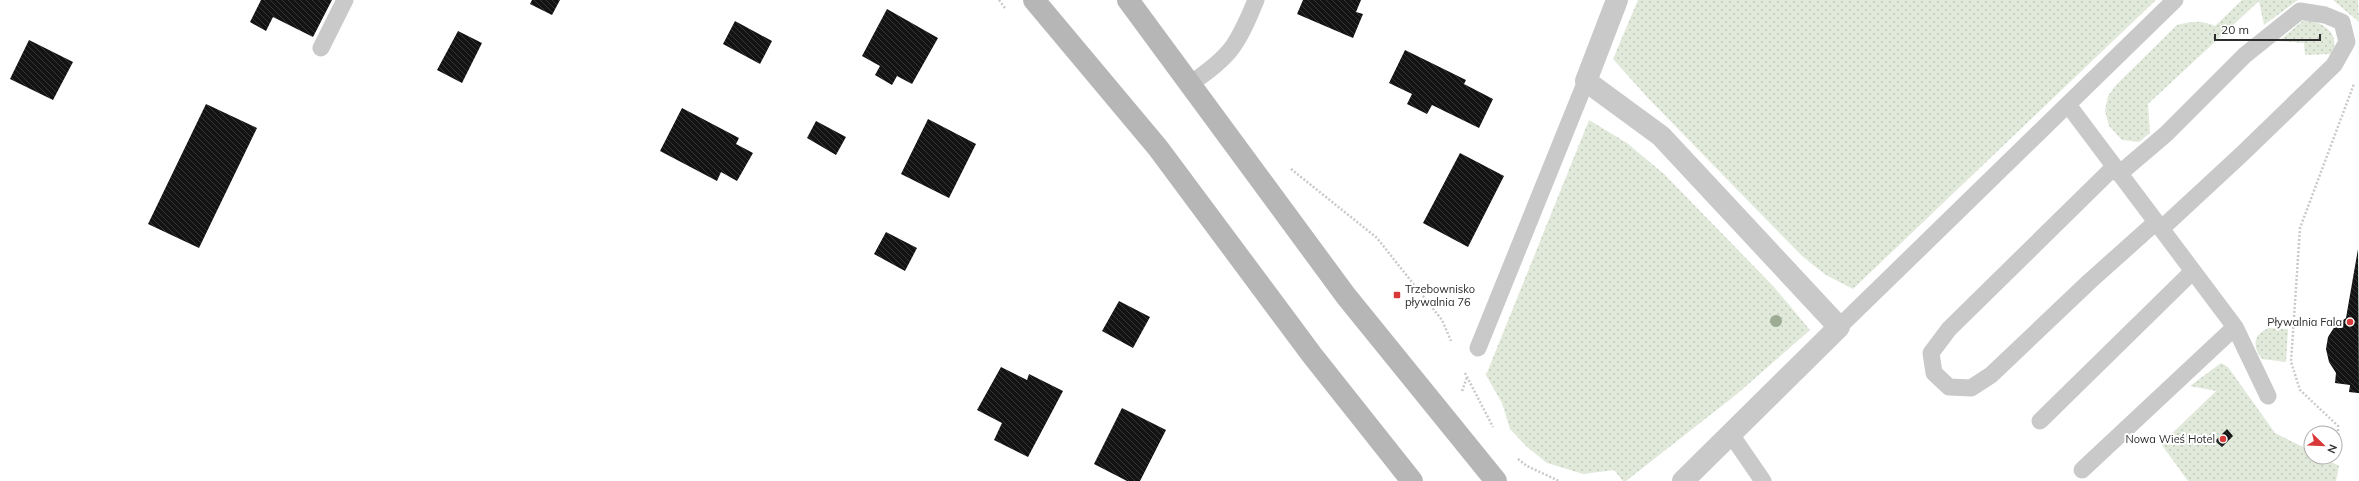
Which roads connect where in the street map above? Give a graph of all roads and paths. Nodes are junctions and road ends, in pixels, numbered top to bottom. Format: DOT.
graph roads {
  1 [pos="345,0"];
  2 [pos="1034,0"];
  3 [pos="1128,0"];
  4 [pos="1256,0"];
  5 [pos="1617,0"];
  6 [pos="2175,0"];
  7 [pos="2352,36"];
  8 [pos="321,48"];
  9 [pos="2355,78"];
  10 [pos="1586,82"];
  11 [pos="1190,84"];
  12 [pos="2069,106"];
  13 [pos="1285,164"];
  14 [pos="2117,170"];
  15 [pos="2159,226"];
  16 [pos="2193,271"];
  17 [pos="1839,327"];
  18 [pos="2235,327"];
  19 [pos="1455,348"];
  20 [pos="1478,348"];
  21 [pos="1464,370"];
  22 [pos="2268,396"];
  23 [pos="2040,421"];
  24 [pos="2337,425"];
  25 [pos="1494,429"];
  26 [pos="1730,433"];
  27 [pos="1517,458"];
  28 [pos="2082,470"];
  29 [pos="1412,481"];
  30 [pos="1496,481"];
  31 [pos="1559,481"];
  32 [pos="1683,481"];
  33 [pos="1763,481"];
  1 -- 8 [label="lane"];
  2 -- 29 [label="main road"];
  3 -- 11 [label="main road"];
  4 -- 11 [label="lane"];
  5 -- 10 [label="street"];
  6 -- 12 [label="lane"];
  7 -- 14 [label="lane"];
  7 -- 15 [label="lane"];
  9 -- 24 [label="path"];
  10 -- 17 [label="street"];
  10 -- 20 [label="lane"];
  11 -- 30 [label="main road"];
  12 -- 14 [label="lane"];
  12 -- 17 [label="lane"];
  13 -- 19 [label="path"];
  14 -- 15 [label="lane"];
  14 -- 15 [label="lane"];
  15 -- 16 [label="lane"];
  16 -- 18 [label="lane"];
  16 -- 23 [label="lane"];
  17 -- 26 [label="street"];
  18 -- 22 [label="lane"];
  18 -- 28 [label="lane"];
  21 -- 25 [label="path"];
  26 -- 32 [label="street"];
  26 -- 33 [label="lane"];
  27 -- 31 [label="path"];
}
